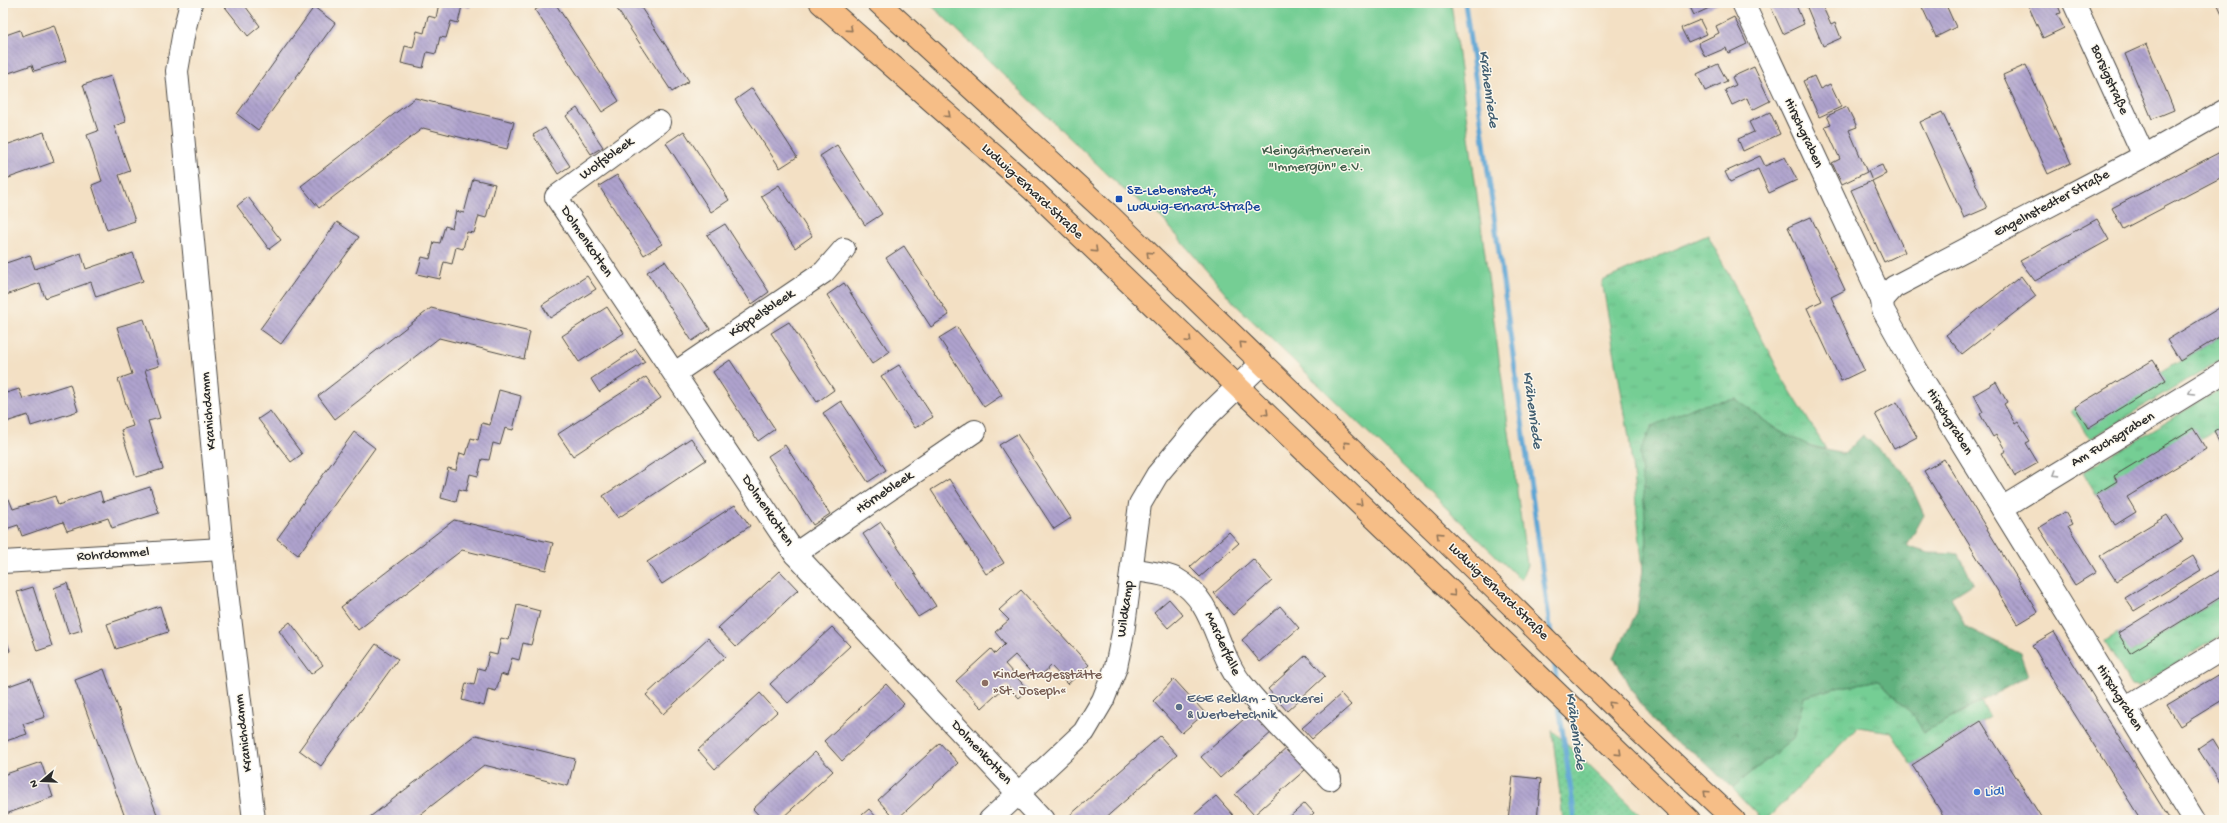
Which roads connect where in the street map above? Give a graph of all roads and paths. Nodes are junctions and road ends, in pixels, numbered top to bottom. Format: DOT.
graph roads {
  1 [pos="191,3"];
  2 [pos="821,3"];
  3 [pos="879,3"];
  4 [pos="1743,3"];
  5 [pos="2074,3"];
  6 [pos="2224,111"];
  7 [pos="659,122"];
  8 [pos="2144,156"];
  9 [pos="556,197"];
  10 [pos="844,249"];
  11 [pos="1882,300"];
  12 [pos="1262,363"];
  13 [pos="2224,372"];
  14 [pos="675,373"];
  15 [pos="1238,386"];
  16 [pos="975,431"];
  17 [pos="2002,508"];
  18 [pos="222,549"];
  19 [pos="795,554"];
  20 [pos="3,562"];
  21 [pos="1132,570"];
  22 [pos="2224,648"];
  23 [pos="2125,708"];
  24 [pos="1330,779"];
  25 [pos="1019,794"];
  26 [pos="254,820"];
  27 [pos="990,820"];
  28 [pos="1043,820"];
  29 [pos="1689,820"];
  30 [pos="1734,820"];
  31 [pos="2194,820"];
  1 -- 18 [label="street, Kranichdamm"];
  2 -- 15 [label="main road, Ludwig-Erhard-Straße, one-way"];
  12 -- 3 [label="main road, Ludwig-Erhard-Straße, one-way"];
  4 -- 11 [label="street, Hirschgraben"];
  5 -- 8 [label="street, Borsigstraße"];
  6 -- 8 [label="street, Engelnstedter Straße"];
  7 -- 9 [label="street, Wolfsbleek"];
  8 -- 11 [label="street, Engelnstedter Straße"];
  9 -- 14 [label="street, Dolmenkotten"];
  10 -- 14 [label="street, Köppelsbleek"];
  11 -- 17 [label="street, Hirschgraben"];
  12 -- 15 [label="street"];
  30 -- 12 [label="main road, Ludwig-Erhard-Straße, one-way"];
  13 -- 17 [label="street, Am Fuchsgraben, one-way"];
  14 -- 19 [label="street, Dolmenkotten"];
  15 -- 21 [label="street, Wildkamp"];
  15 -- 29 [label="main road, Ludwig-Erhard-Straße, one-way"];
  16 -- 19 [label="street, Hörnebleek"];
  17 -- 23 [label="street, Hirschgraben"];
  18 -- 20 [label="street, Rohrdommel"];
  18 -- 26 [label="street, Kranichdamm"];
  19 -- 25 [label="street, Dolmenkotten"];
  21 -- 24 [label="street, Marderfalle"];
  21 -- 25 [label="street, Wildkamp"];
  22 -- 23 [label="street"];
  23 -- 31 [label="street, Hirschgraben"];
  25 -- 27 [label="street, Wildkamp"];
  25 -- 28 [label="street, Dolmenkotten"];
}
